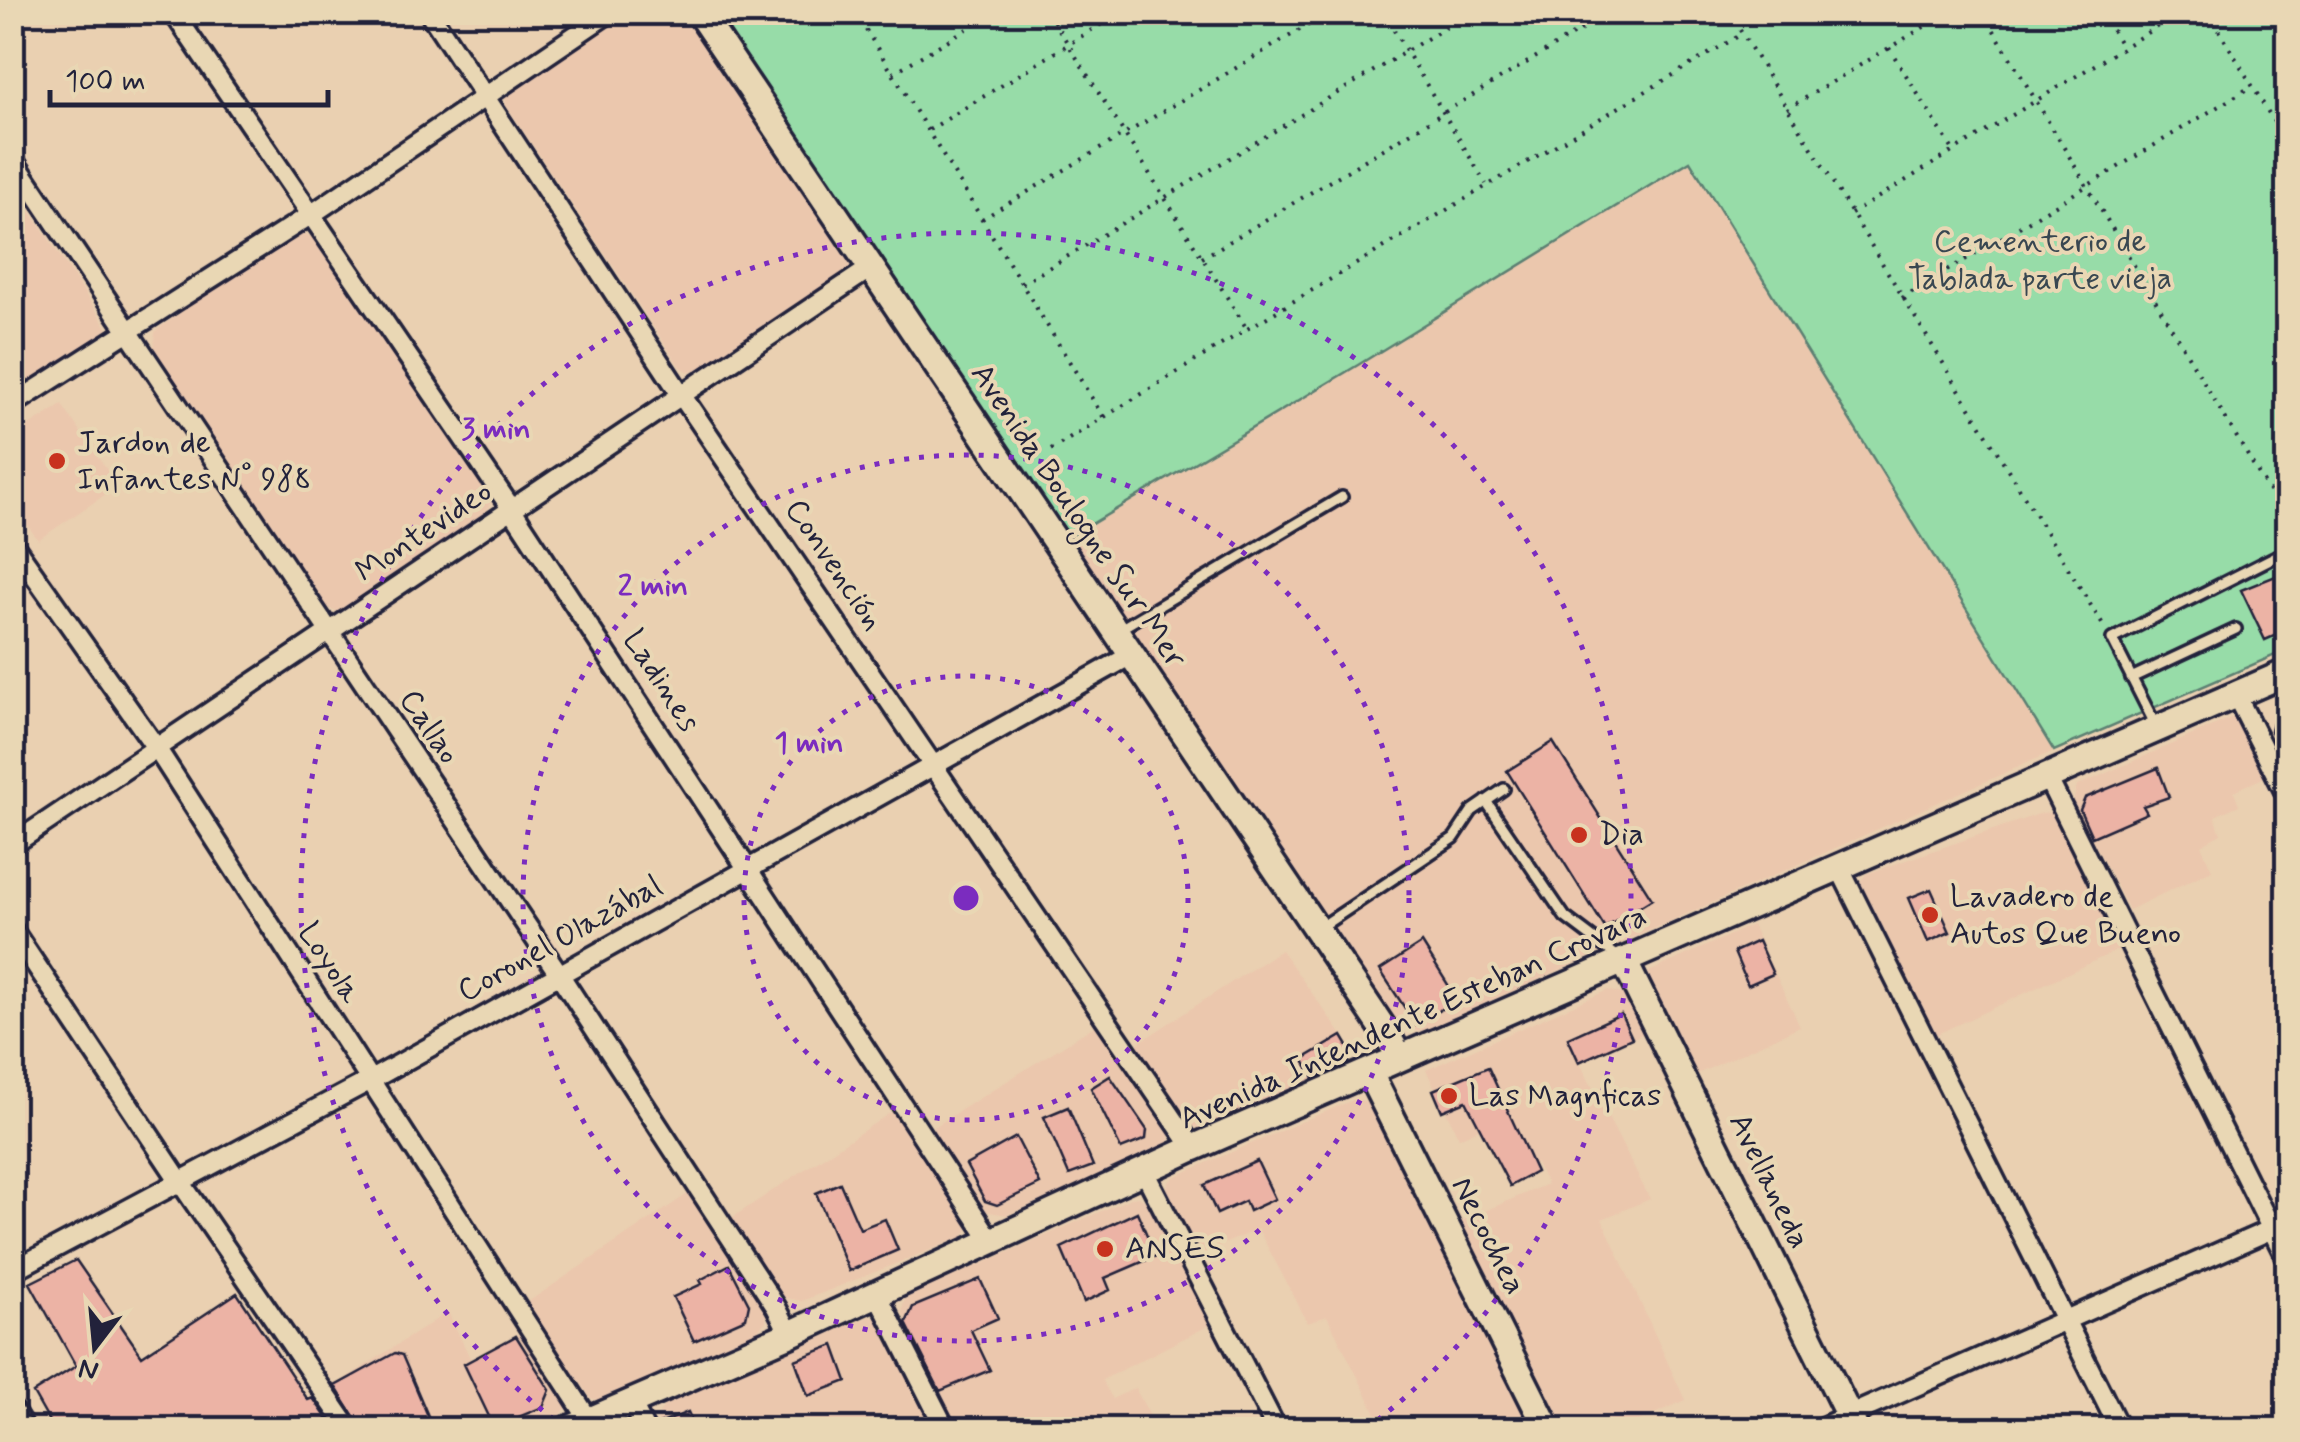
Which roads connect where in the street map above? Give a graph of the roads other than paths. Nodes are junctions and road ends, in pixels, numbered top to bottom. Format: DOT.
graph roads {
  1 [pos="173,12"];
  2 [pos="429,12"];
  3 [pos="610,12"];
  4 [pos="699,12"];
  5 [pos="486,97"];
  6 [pos="12,158"];
  7 [pos="312,214"];
  8 [pos="869,269"];
  9 [pos="128,329"];
  10 [pos="12,338"];
  11 [pos="12,346"];
  12 [pos="682,396"];
  13 [pos="12,405"];
  14 [pos="1342,497"];
  15 [pos="511,508"];
  16 [pos="12,543"];
  17 [pos="2288,550"];
  18 [pos="2236,628"];
  19 [pos="1118,631"];
  20 [pos="330,632"];
  21 [pos="1134,654"];
  22 [pos="2288,672"];
  23 [pos="2132,678"];
  24 [pos="2236,695"];
  25 [pos="2157,728"];
  26 [pos="157,749"];
  27 [pos="935,768"];
  28 [pos="2047,777"];
  29 [pos="1504,789"];
  30 [pos="2288,798"];
  31 [pos="1486,801"];
  32 [pos="12,845"];
  33 [pos="1839,868"];
  34 [pos="748,869"];
  35 [pos="12,929"];
  36 [pos="1316,930"];
  37 [pos="1624,961"];
  38 [pos="559,974"];
  39 [pos="1400,1058"];
  40 [pos="1369,1072"];
  41 [pos="369,1081"];
  42 [pos="1193,1148"];
  43 [pos="1144,1171"];
  44 [pos="179,1180"];
  45 [pos="2280,1226"];
  46 [pos="990,1239"];
  47 [pos="2288,1262"];
  48 [pos="12,1271"];
  49 [pos="876,1292"];
  50 [pos="2065,1321"];
  51 [pos="790,1334"];
  52 [pos="632,1404"];
  53 [pos="12,1408"];
  54 [pos="1853,1422"];
  55 [pos="578,1425"];
  56 [pos="25,1430"];
  57 [pos="350,1430"];
  58 [pos="644,1430"];
  59 [pos="946,1430"];
  60 [pos="1277,1430"];
  61 [pos="1548,1430"];
  62 [pos="1816,1430"];
  63 [pos="2120,1430"];
  1 -- 7 [label="street, Ladines"];
  2 -- 5 [label="street, Convención"];
  3 -- 5 [label="street"];
  4 -- 8 [label="main road, Avenida Boulogne Sur Mer"];
  5 -- 7 [label="street"];
  5 -- 12 [label="street, Convención"];
  6 -- 9 [label="street, Callao"];
  7 -- 9 [label="street"];
  7 -- 15 [label="street, Ladines"];
  8 -- 12 [label="street, Montevideo"];
  8 -- 19 [label="main road, Avenida Boulogne Sur Mer"];
  9 -- 13 [label="street"];
  9 -- 20 [label="street, Callao"];
  10 -- 11 [label="lane"];
  12 -- 15 [label="street, Montevideo"];
  12 -- 27 [label="street, Convención"];
  14 -- 19 [label="lane"];
  15 -- 20 [label="street, Montevideo"];
  15 -- 34 [label="street, Ladines"];
  16 -- 26 [label="street, Loyola"];
  17 -- 23 [label="lane"];
  18 -- 23 [label="lane"];
  19 -- 21 [label="main road, Avenida Boulogne Sur Mer"];
  20 -- 26 [label="street, Montevideo"];
  20 -- 38 [label="street, Callao"];
  21 -- 27 [label="street, Coronel Olazábal"];
  21 -- 36 [label="main road, Avenida Boulogne Sur Mer"];
  22 -- 24 [label="main road, Avenida Intendente Esteban Crovara"];
  23 -- 25 [label="lane"];
  24 -- 25 [label="main road, Avenida Intendente Esteban Crovara"];
  24 -- 30 [label="street"];
  25 -- 28 [label="main road, Avenida Intendente Esteban Crovara"];
  26 -- 32 [label="street, Montevideo"];
  26 -- 41 [label="street, Loyola"];
  27 -- 34 [label="street, Coronel Olazábal"];
  27 -- 42 [label="street, Convención"];
  28 -- 33 [label="main road, Avenida Intendente Esteban Crovara"];
  28 -- 45 [label="street"];
  29 -- 31 [label="lane"];
  31 -- 36 [label="lane"];
  31 -- 37 [label="lane"];
  33 -- 37 [label="main road, Avenida Intendente Esteban Crovara"];
  33 -- 50 [label="street"];
  34 -- 38 [label="street, Coronel Olazábal"];
  34 -- 46 [label="street, Ladines"];
  35 -- 44 [label="street"];
  36 -- 39 [label="main road, Avenida Boulogne Sur Mer"];
  37 -- 39 [label="main road, Avenida Intendente Esteban Crovara"];
  37 -- 54 [label="main road, Avellaneda"];
  38 -- 41 [label="street, Coronel Olazábal"];
  38 -- 51 [label="street, Callao"];
  39 -- 40 [label="main road, Avenida Intendente Esteban Crovara"];
  40 -- 42 [label="main road, Avenida Intendente Esteban Crovara"];
  40 -- 61 [label="main road, Necochea"];
  41 -- 44 [label="street, Coronel Olazábal"];
  41 -- 55 [label="street, Loyola"];
  42 -- 43 [label="main road, Avenida Intendente Esteban Crovara"];
  43 -- 46 [label="main road, Avenida Intendente Esteban Crovara"];
  43 -- 60 [label="street"];
  44 -- 48 [label="street, Coronel Olazábal"];
  44 -- 57 [label="street"];
  45 -- 47 [label="street"];
  45 -- 50 [label="street"];
  46 -- 49 [label="main road, Avenida Intendente Esteban Crovara"];
  49 -- 51 [label="main road, Avenida Intendente Esteban Crovara"];
  49 -- 59 [label="street"];
  50 -- 54 [label="street"];
  50 -- 63 [label="street"];
  51 -- 52 [label="main road, Avenida Intendente Esteban Crovara"];
  52 -- 55 [label="main road, Avenida Intendente Esteban Crovara"];
  52 -- 58 [label="street"];
  53 -- 56 [label="street"];
  54 -- 62 [label="street"];
}
